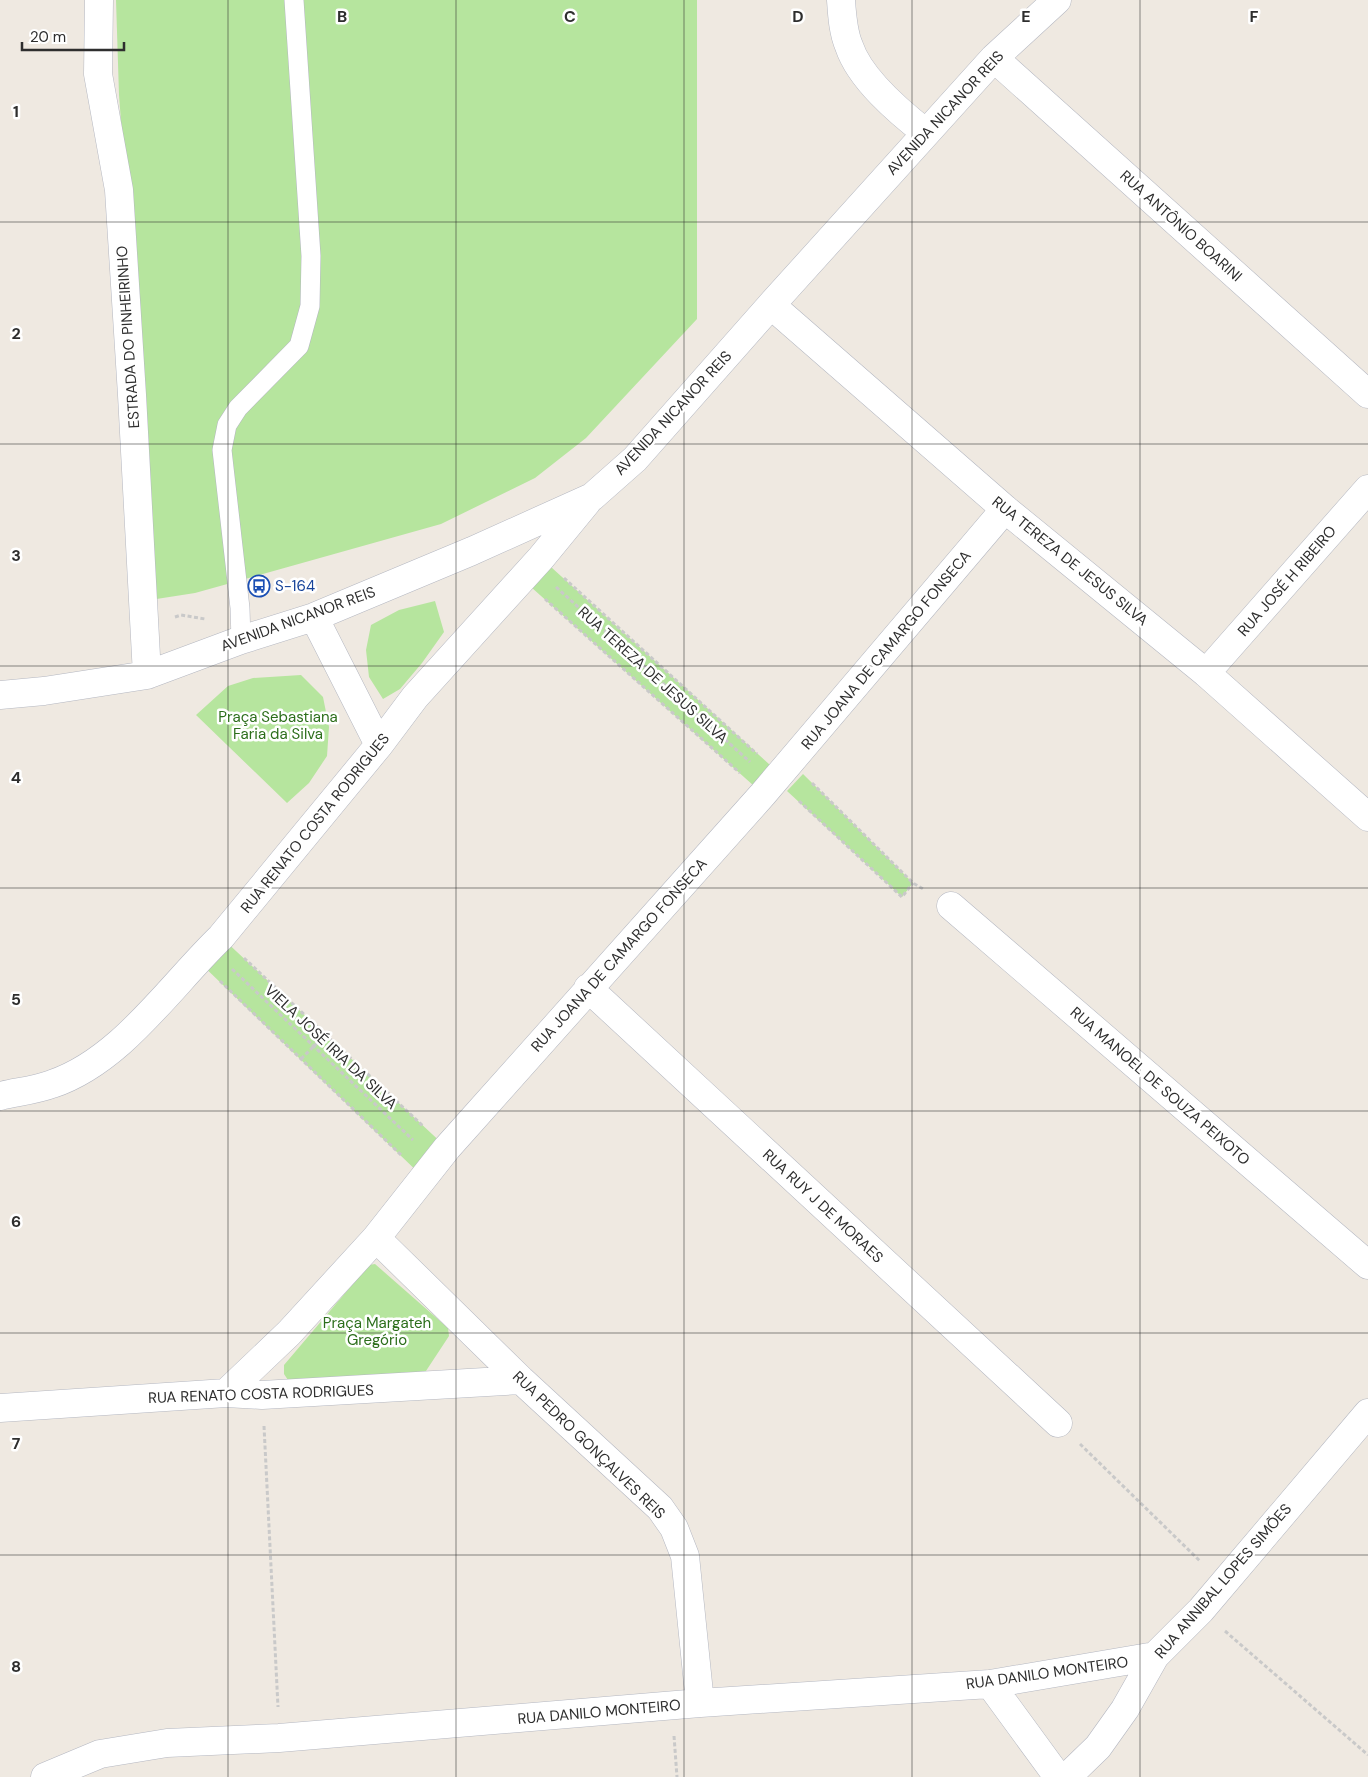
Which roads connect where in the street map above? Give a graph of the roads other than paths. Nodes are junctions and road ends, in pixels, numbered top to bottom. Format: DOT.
graph roads {
  1 [pos="99,0"];
  2 [pos="294,0"];
  3 [pos="841,0"];
  4 [pos="1057,0"];
  5 [pos="994,58"];
  6 [pos="926,133"];
  7 [pos="771,305"];
  8 [pos="1368,394"];
  9 [pos="1368,489"];
  10 [pos="592,497"];
  11 [pos="1005,509"];
  12 [pos="314,617"];
  13 [pos="241,640"];
  14 [pos="1206,673"];
  15 [pos="147,675"];
  16 [pos="0,696"];
  17 [pos="379,745"];
  18 [pos="1368,817"];
  19 [pos="951,906"];
  20 [pos="588,988"];
  21 [pos="0,1096"];
  22 [pos="376,1238"];
  23 [pos="1368,1265"];
  24 [pos="521,1380"];
  25 [pos="226,1393"];
  26 [pos="0,1408"];
  27 [pos="1368,1413"];
  28 [pos="1058,1423"];
  29 [pos="1155,1656"];
  30 [pos="990,1684"];
  31 [pos="700,1703"];
  32 [pos="45,1777"];
  33 [pos="1058,1777"];
  34 [pos="1067,1777"];
  1 -- 15 [label="street, ESTRADA DO PINHEIRINHO"];
  2 -- 13 [label="lane"];
  3 -- 6 [label="street"];
  4 -- 5 [label="street, AVENIDA NICANOR REIS"];
  5 -- 6 [label="street, AVENIDA NICANOR REIS"];
  5 -- 8 [label="street, RUA ANTÔNIO BOARINI"];
  6 -- 7 [label="street, AVENIDA NICANOR REIS"];
  7 -- 10 [label="street, AVENIDA NICANOR REIS"];
  7 -- 11 [label="street, RUA TEREZA DE JESUS SILVA"];
  9 -- 14 [label="street, RUA JOSÉ H RIBEIRO"];
  10 -- 12 [label="street, AVENIDA NICANOR REIS"];
  10 -- 17 [label="street, RUA RENATO COSTA RODRIGUES"];
  11 -- 14 [label="street, RUA TEREZA DE JESUS SILVA"];
  11 -- 20 [label="street, RUA JOANA DE CAMARGO FONSECA"];
  12 -- 13 [label="street, AVENIDA NICANOR REIS"];
  12 -- 17 [label="street"];
  13 -- 15 [label="street, AVENIDA NICANOR REIS"];
  14 -- 18 [label="street, RUA TEREZA DE JESUS SILVA"];
  15 -- 16 [label="street, AVENIDA NICANOR REIS"];
  17 -- 21 [label="street, RUA RENATO COSTA RODRIGUES"];
  19 -- 23 [label="street, RUA MANOEL DE SOUZA PEIXOTO"];
  20 -- 22 [label="street, RUA JOANA DE CAMARGO FONSECA"];
  20 -- 28 [label="street, RUA RUY J DE MORAES"];
  22 -- 24 [label="street, RUA PEDRO GONÇALVES REIS"];
  22 -- 25 [label="street, RUA JOANA DE CAMARGO FONSECA"];
  24 -- 25 [label="street, RUA RENATO COSTA RODRIGUES"];
  24 -- 31 [label="street, RUA PEDRO GONÇALVES REIS"];
  25 -- 26 [label="street, RUA RENATO COSTA RODRIGUES"];
  27 -- 29 [label="street, RUA ANNIBAL LOPES SIMÕES"];
  29 -- 30 [label="street, RUA DANILO MONTEIRO"];
  29 -- 34 [label="street, RUA ANNIBAL LOPES SIMÕES"];
  30 -- 31 [label="street, RUA DANILO MONTEIRO"];
  30 -- 33 [label="street"];
  31 -- 32 [label="street, RUA DANILO MONTEIRO"];
}
